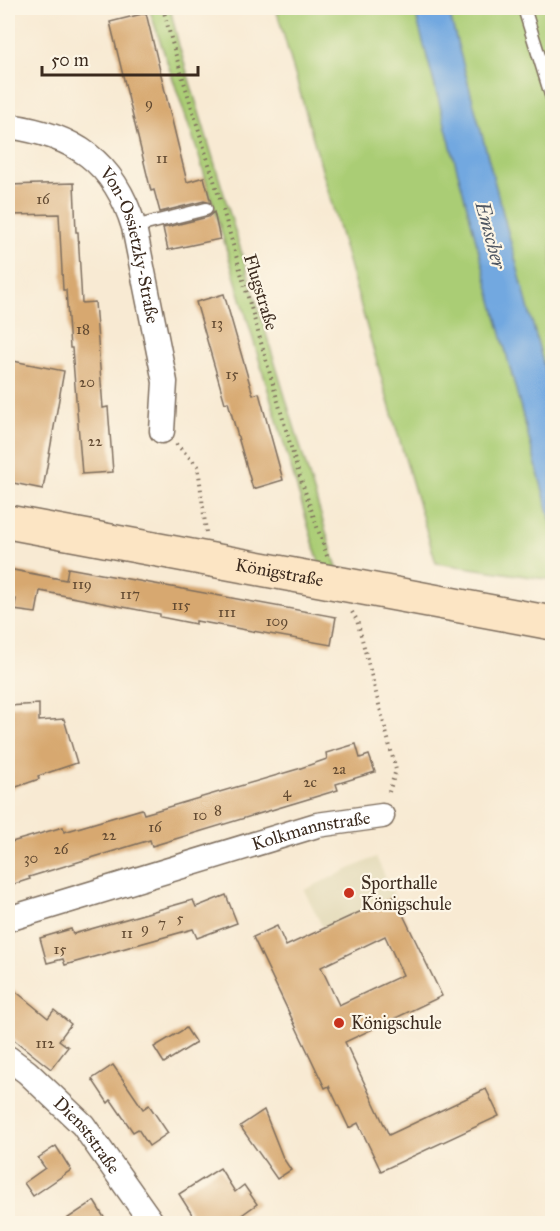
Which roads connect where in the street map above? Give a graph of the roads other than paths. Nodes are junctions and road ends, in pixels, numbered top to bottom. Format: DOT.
graph roads {
  1 [pos="524,8"];
  2 [pos="552,98"];
  3 [pos="8,126"];
  4 [pos="206,209"];
  5 [pos="134,227"];
  6 [pos="162,431"];
  7 [pos="8,522"];
  8 [pos="540,621"];
  9 [pos="382,816"];
  10 [pos="8,919"];
  11 [pos="8,1058"];
  12 [pos="153,1224"];
  1 -- 2 [label="lane"];
  3 -- 5 [label="street, Von-Ossietzky-Straße"];
  4 -- 5 [label="lane"];
  5 -- 6 [label="street, Von-Ossietzky-Straße"];
  7 -- 8 [label="main road, Königstraße"];
  9 -- 10 [label="street, Kolkmannstraße"];
  11 -- 12 [label="street, Dienststraße"];
}
